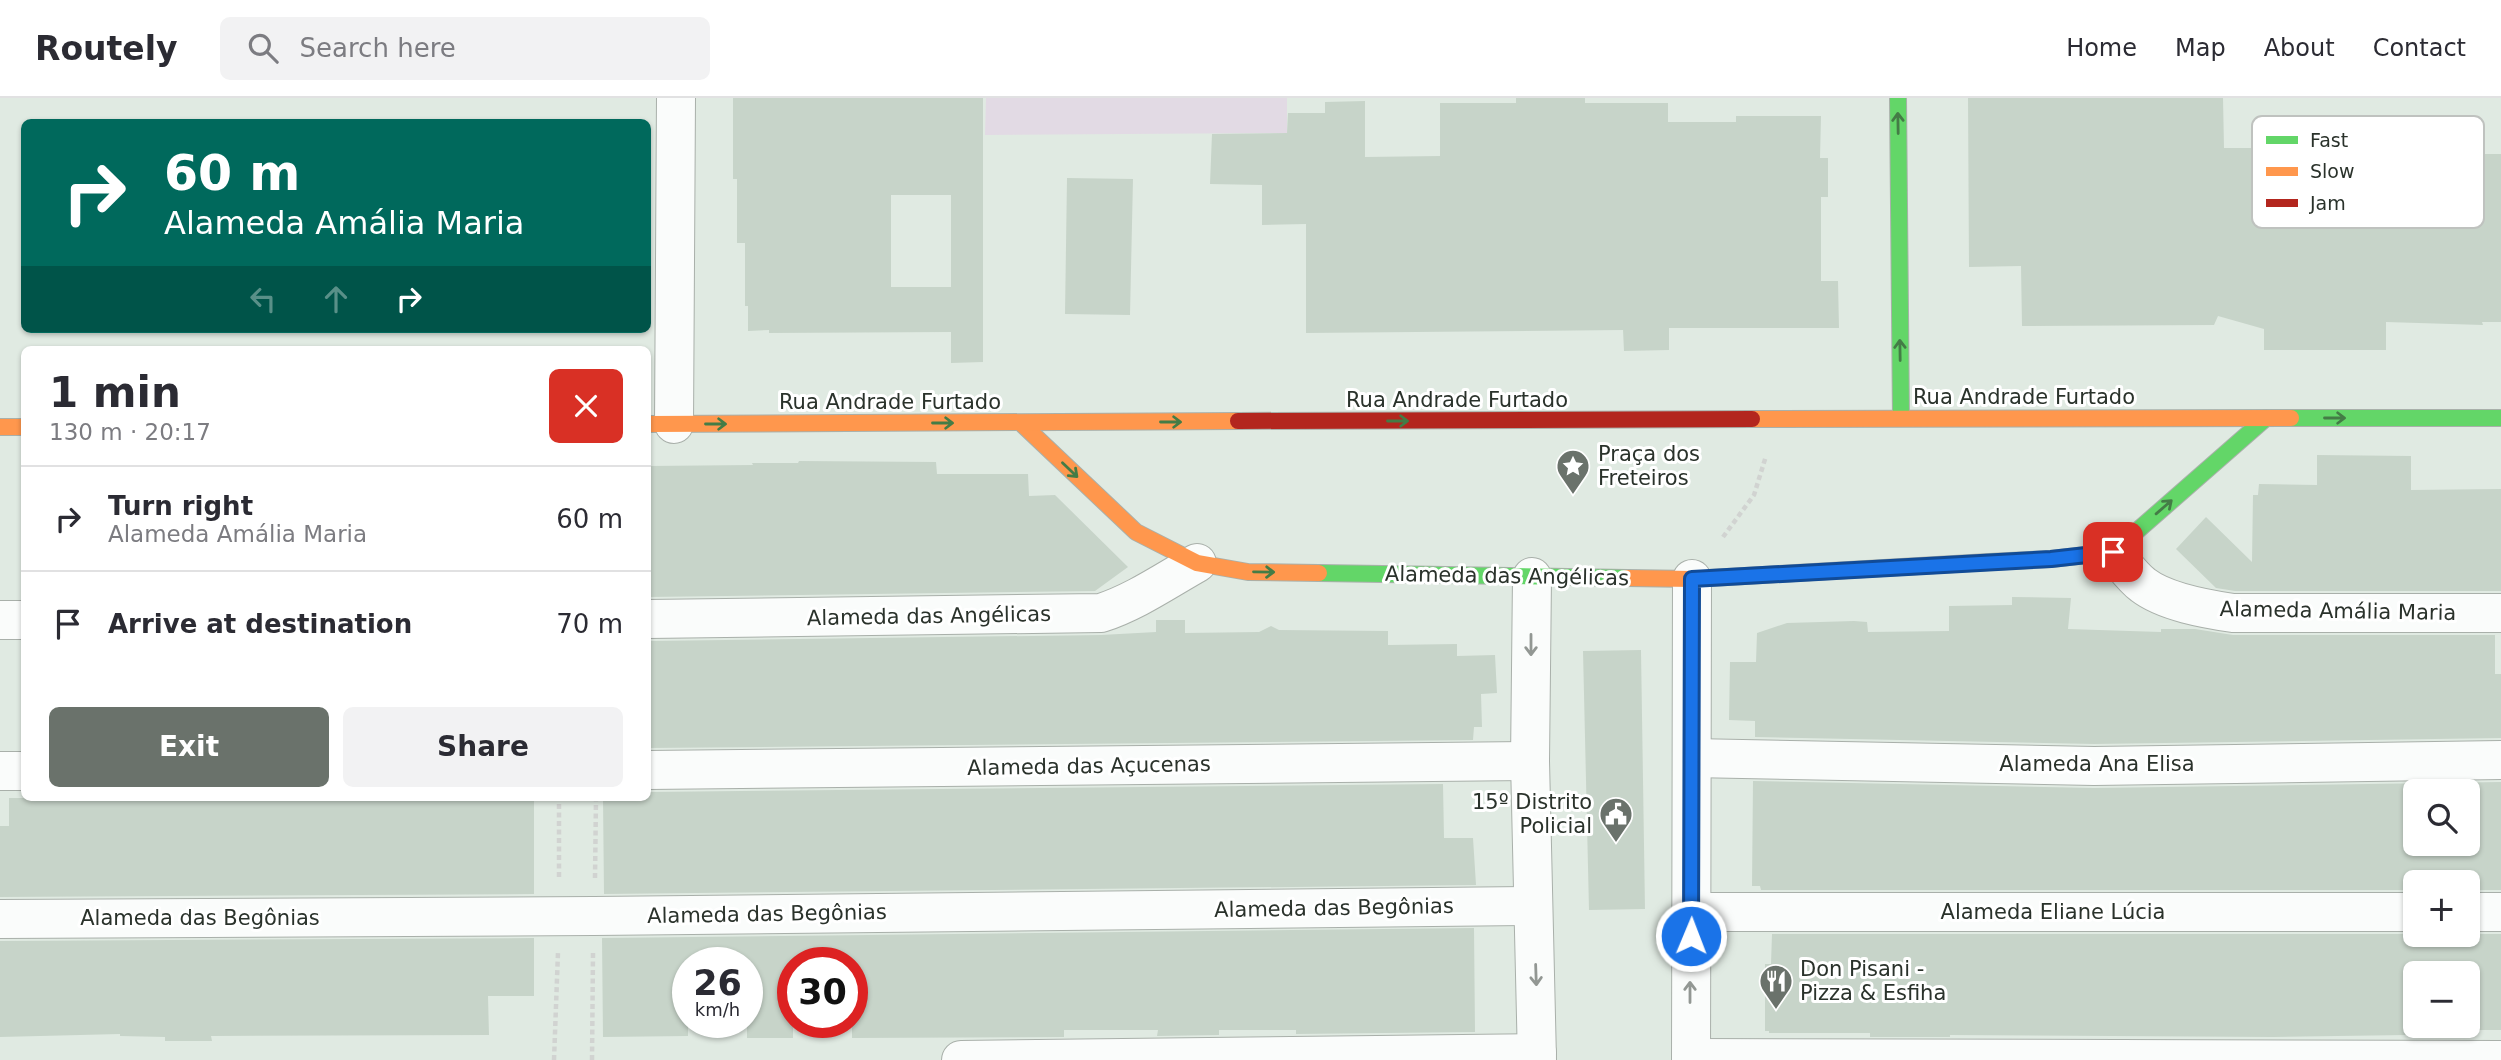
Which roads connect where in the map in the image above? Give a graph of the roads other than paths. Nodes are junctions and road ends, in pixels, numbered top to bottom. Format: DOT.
graph roads {
  1 [pos="676,98"];
  2 [pos="1898,98"];
  3 [pos="1901,418"];
  4 [pos="2266,418"];
  5 [pos="2501,418"];
  6 [pos="1021,423"];
  7 [pos="661,424"];
  8 [pos="0,427"];
  9 [pos="21,427"];
  10 [pos="2113,552"];
  11 [pos="1197,563"];
  12 [pos="1532,577"];
  13 [pos="1692,579"];
  14 [pos="2501,612"];
  15 [pos="0,620"];
  16 [pos="21,620"];
  17 [pos="651,620"];
  18 [pos="1692,758"];
  19 [pos="2501,760"];
  20 [pos="1530,761"];
  21 [pos="651,770"];
  22 [pos="0,771"];
  23 [pos="21,771"];
  24 [pos="1533,906"];
  25 [pos="1691,912"];
  26 [pos="2403,912"];
  27 [pos="2480,912"];
  28 [pos="2501,912"];
  29 [pos="0,919"];
  30 [pos="1537,1057"];
  31 [pos="1691,1059"];
  32 [pos="961,1060"];
  33 [pos="2501,1060"];
  1 -- 7 [label="street"];
  3 -- 2 [label="street, one-way"];
  3 -- 4 [label="street, Rua Andrade Furtado"];
  6 -- 3 [label="street, Rua Andrade Furtado, one-way"];
  4 -- 5 [label="street, Rua Andrade Furtado, one-way"];
  10 -- 4 [label="street, one-way"];
  7 -- 6 [label="street, Rua Andrade Furtado, one-way"];
  6 -- 11 [label="street, Alameda das Angélicas, one-way"];
  8 -- 9 [label="street"];
  10 -- 13 [label="street"];
  10 -- 14 [label="street, Alameda Amália Maria"];
  11 -- 12 [label="street, Alameda das Angélicas, one-way"];
  11 -- 17 [label="street, Alameda das Angélicas"];
  12 -- 13 [label="street, Alameda das Angélicas"];
  12 -- 20 [label="street, one-way"];
  13 -- 18 [label="street"];
  15 -- 16 [label="street"];
  18 -- 19 [label="street, Alameda Ana Elisa"];
  18 -- 25 [label="street"];
  20 -- 21 [label="street, Alameda das Açucenas"];
  20 -- 24 [label="street"];
  22 -- 23 [label="street"];
  24 -- 29 [label="street, Alameda das Begônias"];
  24 -- 30 [label="street, one-way"];
  25 -- 26 [label="street, Alameda Eliane Lúcia"];
  31 -- 25 [label="street, one-way"];
  27 -- 28 [label="street"];
  30 -- 32 [label="street"];
  31 -- 33 [label="street"];
}
